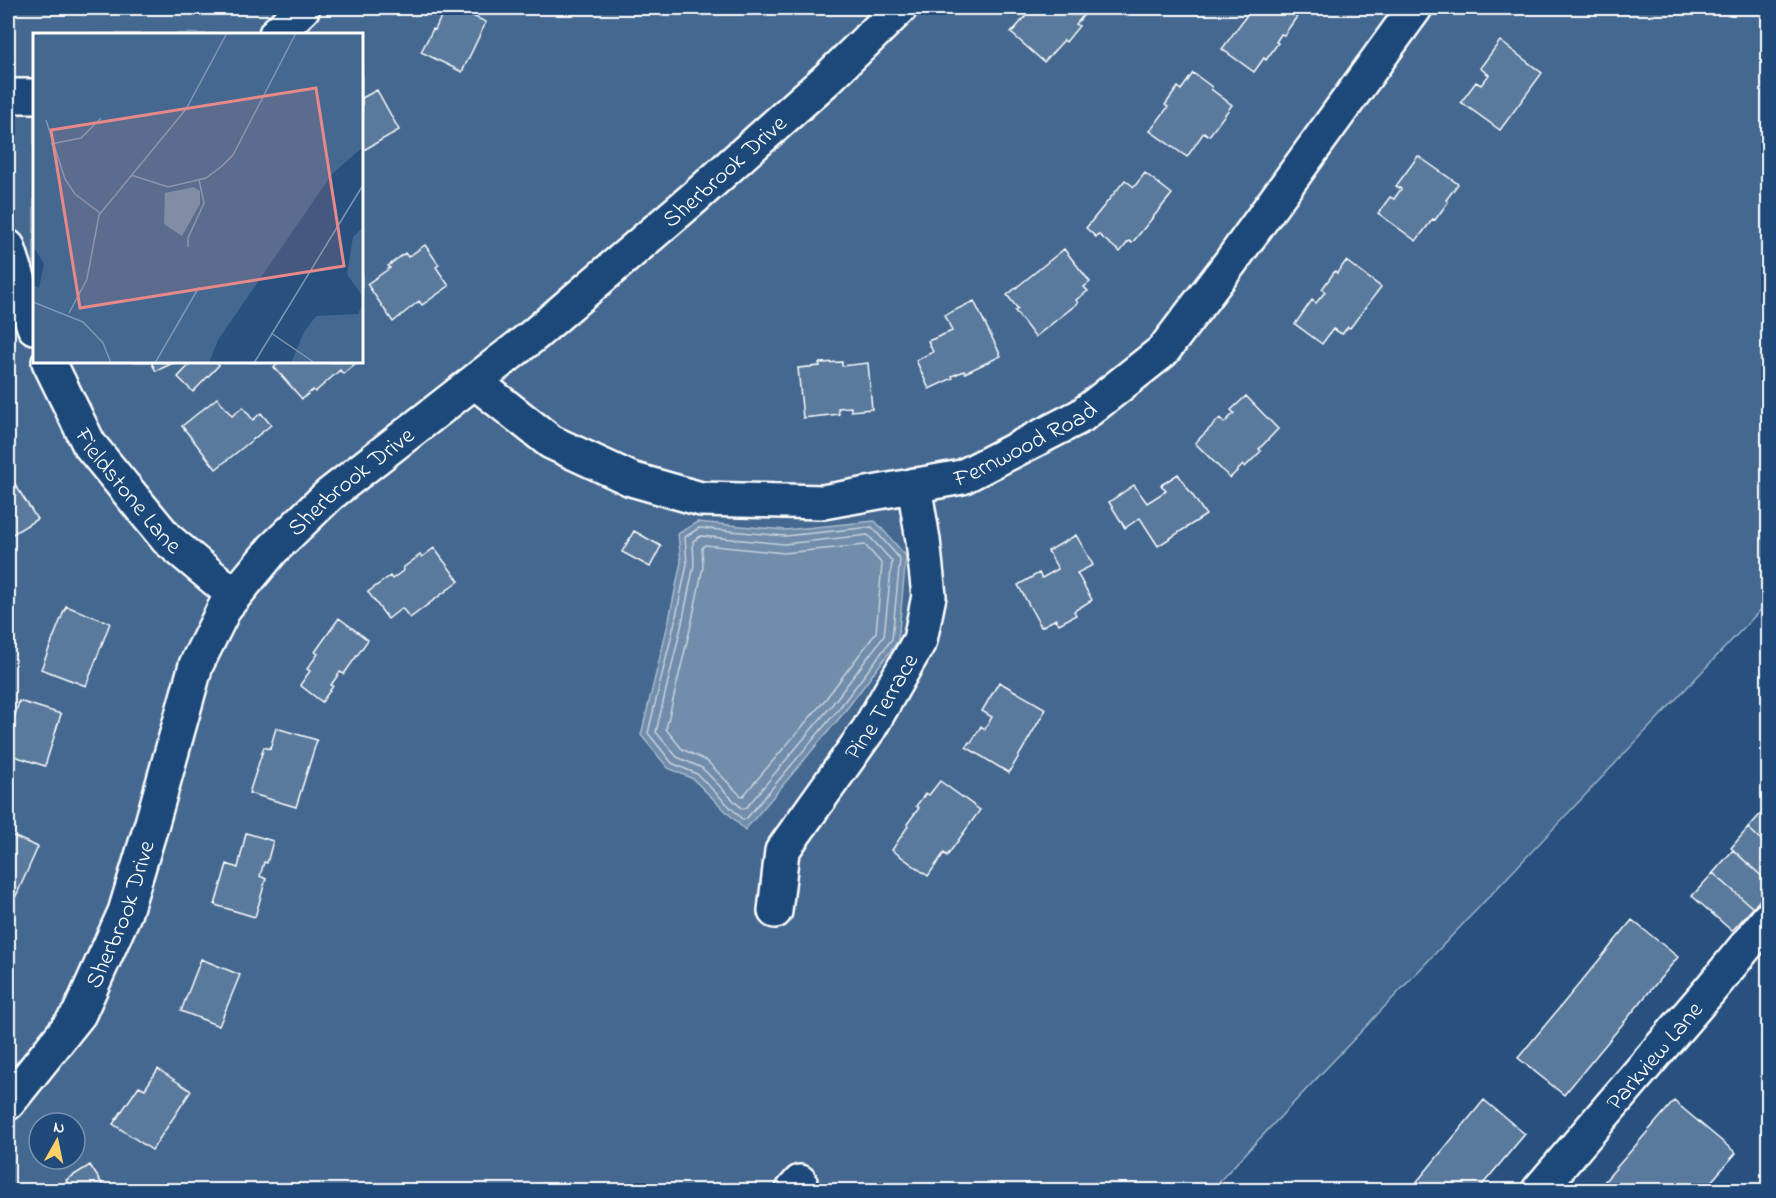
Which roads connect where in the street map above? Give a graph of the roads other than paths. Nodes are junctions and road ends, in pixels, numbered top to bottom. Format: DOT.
graph roads {
  1 [pos="303,8"];
  2 [pos="900,8"];
  3 [pos="1415,8"];
  4 [pos="277,33"];
  5 [pos="8,96"];
  6 [pos="33,96"];
  7 [pos="8,247"];
  8 [pos="33,324"];
  9 [pos="49,363"];
  10 [pos="475,382"];
  11 [pos="914,485"];
  12 [pos="234,596"];
  13 [pos="775,911"];
  14 [pos="1768,919"];
  15 [pos="8,1103"];
  16 [pos="1539,1191"];
  1 -- 4 [label="street"];
  2 -- 10 [label="street, Sherbrook Drive"];
  3 -- 11 [label="street, Fernwood Road"];
  5 -- 6 [label="street"];
  7 -- 8 [label="street"];
  9 -- 12 [label="street, Fieldstone Lane"];
  10 -- 11 [label="street, Fernwood Road"];
  10 -- 12 [label="street, Sherbrook Drive"];
  11 -- 13 [label="street, Pine Terrace"];
  12 -- 15 [label="street, Sherbrook Drive"];
  14 -- 16 [label="street, Parkview Lane"];
}
